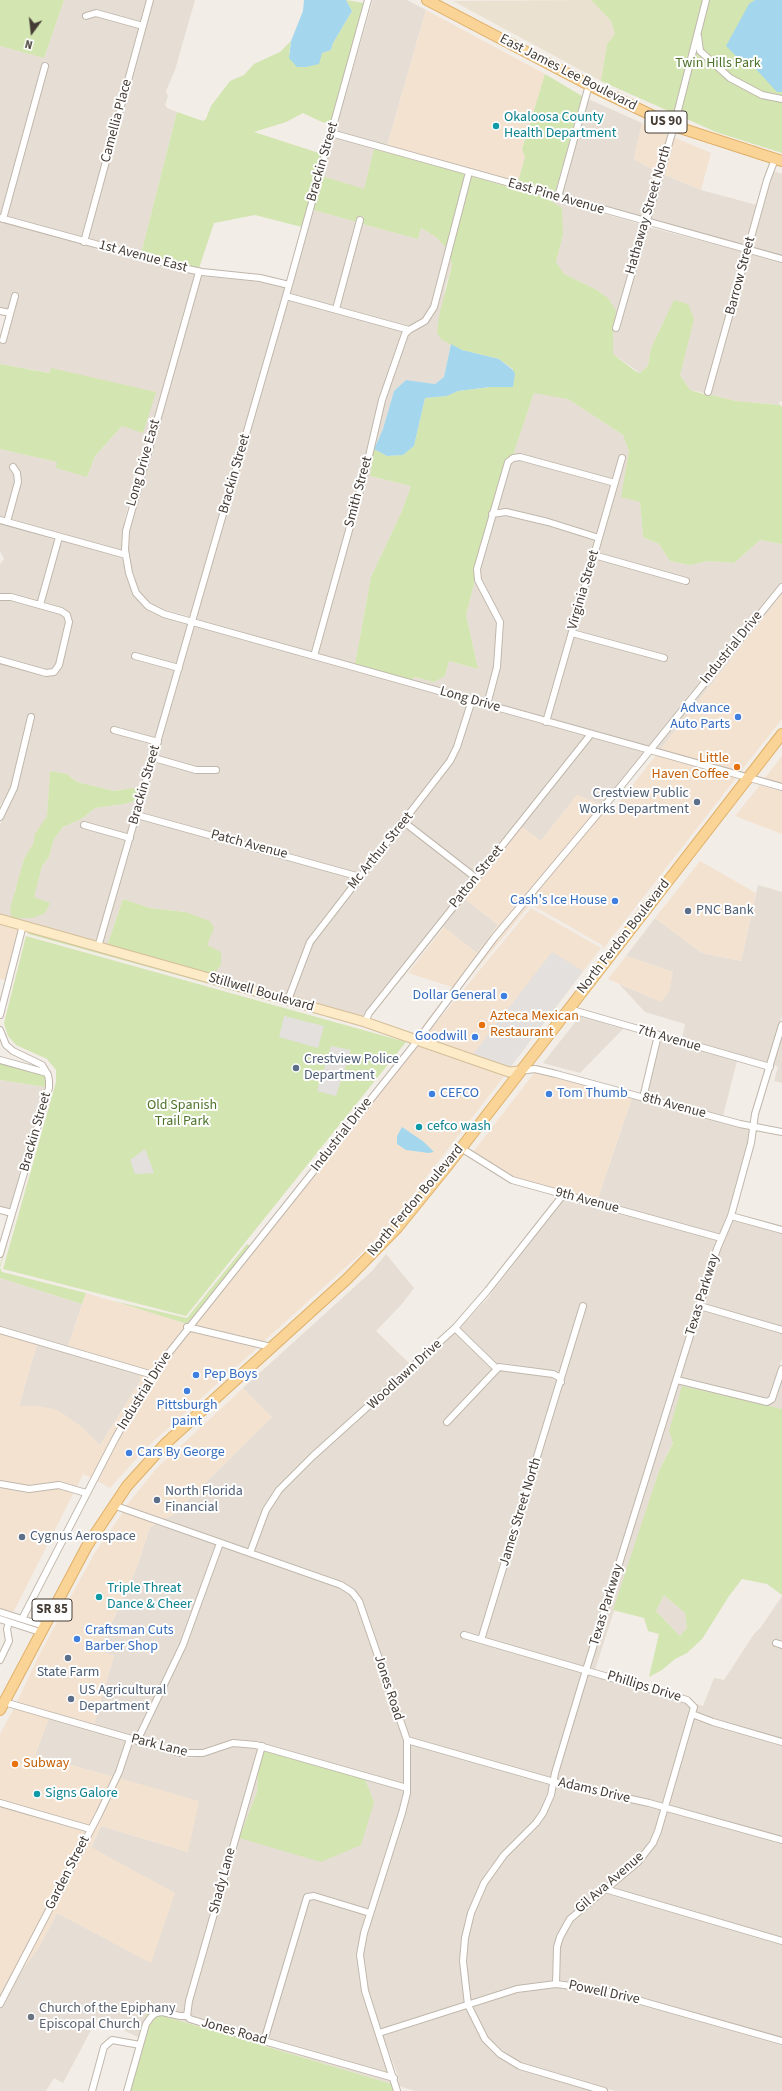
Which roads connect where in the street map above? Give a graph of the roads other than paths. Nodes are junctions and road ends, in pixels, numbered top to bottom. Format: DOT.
graph roads {
  1 [pos="150,0"];
  2 [pos="368,0"];
  3 [pos="427,0"];
  4 [pos="706,0"];
  5 [pos="86,16"];
  6 [pos="143,26"];
  7 [pos="698,32"];
  8 [pos="45,66"];
  9 [pos="589,86"];
  10 [pos="782,99"];
  11 [pos="674,126"];
  12 [pos="331,134"];
  13 [pos="778,160"];
  14 [pos="469,172"];
  15 [pos="558,197"];
  16 [pos="1,218"];
  17 [pos="360,220"];
  18 [pos="647,223"];
  19 [pos="84,242"];
  20 [pos="748,249"];
  21 [pos="782,259"];
  22 [pos="199,272"];
  23 [pos="289,286"];
  24 [pos="15,296"];
  25 [pos="286,296"];
  26 [pos="336,309"];
  27 [pos="0,311"];
  28 [pos="10,313"];
  29 [pos="616,328"];
  30 [pos="409,330"];
  31 [pos="3,340"];
  32 [pos="708,392"];
  33 [pos="622,458"];
  34 [pos="13,467"];
  35 [pos="615,483"];
  36 [pos="492,514"];
  37 [pos="0,520"];
  38 [pos="7,522"];
  39 [pos="59,537"];
  40 [pos="599,538"];
  41 [pos="126,555"];
  42 [pos="594,555"];
  43 [pos="686,581"];
  44 [pos="782,587"];
  45 [pos="0,597"];
  46 [pos="40,605"];
  47 [pos="193,621"];
  48 [pos="572,633"];
  49 [pos="135,656"];
  50 [pos="314,656"];
  51 [pos="664,658"];
  52 [pos="0,660"];
  53 [pos="179,668"];
  54 [pos="472,700"];
  55 [pos="487,704"];
  56 [pos="32,717"];
  57 [pos="546,722"];
  58 [pos="114,730"];
  59 [pos="591,734"];
  60 [pos="782,734"];
  61 [pos="158,742"];
  62 [pos="650,750"];
  63 [pos="154,758"];
  64 [pos="216,770"];
  65 [pos="747,778"];
  66 [pos="782,787"];
  67 [pos="137,815"];
  68 [pos="0,817"];
  69 [pos="404,822"];
  70 [pos="84,825"];
  71 [pos="130,838"];
  72 [pos="360,877"];
  73 [pos="476,878"];
  74 [pos="0,919"];
  75 [pos="23,925"];
  76 [pos="98,947"];
  77 [pos="288,1000"];
  78 [pos="569,1009"];
  79 [pos="0,1015"];
  80 [pos="365,1022"];
  81 [pos="782,1025"];
  82 [pos="0,1030"];
  83 [pos="781,1034"];
  84 [pos="658,1036"];
  85 [pos="418,1040"];
  86 [pos="0,1060"];
  87 [pos="770,1067"];
  88 [pos="520,1071"];
  89 [pos="47,1073"];
  90 [pos="642,1098"];
  91 [pos="753,1127"];
  92 [pos="782,1132"];
  93 [pos="461,1148"];
  94 [pos="563,1195"];
  95 [pos="0,1210"];
  96 [pos="12,1213"];
  97 [pos="731,1216"];
  98 [pos="782,1230"];
  99 [pos="721,1238"];
  100 [pos="0,1254"];
  101 [pos="583,1306"];
  102 [pos="700,1306"];
  103 [pos="187,1328"];
  104 [pos="455,1328"];
  105 [pos="0,1330"];
  106 [pos="782,1330"];
  107 [pos="271,1347"];
  108 [pos="782,1369"];
  109 [pos="497,1370"];
  110 [pos="153,1375"];
  111 [pos="677,1380"];
  112 [pos="560,1382"];
  113 [pos="447,1422"];
  114 [pos="0,1484"];
  115 [pos="86,1493"];
  116 [pos="113,1505"];
  117 [pos="220,1543"];
  118 [pos="250,1552"];
  119 [pos="0,1612"];
  120 [pos="0,1619"];
  121 [pos="22,1619"];
  122 [pos="9,1622"];
  123 [pos="42,1629"];
  124 [pos="464,1636"];
  125 [pos="481,1640"];
  126 [pos="0,1660"];
  127 [pos="586,1670"];
  128 [pos="2,1706"];
  129 [pos="692,1714"];
  130 [pos="133,1740"];
  131 [pos="407,1740"];
  132 [pos="782,1742"];
  133 [pos="262,1746"];
  134 [pos="554,1782"];
  135 [pos="407,1788"];
  136 [pos="0,1803"];
  137 [pos="665,1807"];
  138 [pos="90,1830"];
  139 [pos="782,1840"];
  140 [pos="605,1889"];
  141 [pos="370,1913"];
  142 [pos="782,1941"];
  143 [pos="556,1984"];
  144 [pos="0,2004"];
  145 [pos="468,2005"];
  146 [pos="187,2016"];
  147 [pos="379,2033"];
  148 [pos="264,2041"];
  149 [pos="782,2041"];
  150 [pos="140,2045"];
  151 [pos="394,2078"];
  152 [pos="92,2091"];
  153 [pos="127,2091"];
  154 [pos="397,2091"];
  155 [pos="604,2091"];
  1 -- 6 [label="street, Camellia Place"];
  2 -- 12 [label="street, Brackin Street"];
  3 -- 9 [label="main road, East James Lee Boulevard / US 90"];
  4 -- 7 [label="street, Hathaway Street North"];
  5 -- 6 [label="street"];
  6 -- 19 [label="street, Camellia Place"];
  7 -- 10 [label="street"];
  7 -- 11 [label="street, Hathaway Street North"];
  8 -- 16 [label="street"];
  9 -- 11 [label="main road, East James Lee Boulevard / US 90"];
  9 -- 15 [label="street"];
  11 -- 13 [label="main road, East James Lee Boulevard / US 90"];
  11 -- 18 [label="street, Hathaway Street North"];
  12 -- 14 [label="street, East Pine Avenue"];
  12 -- 23 [label="street, Brackin Street"];
  13 -- 20 [label="street, Barrow Street"];
  14 -- 15 [label="street, East Pine Avenue"];
  14 -- 30 [label="street"];
  15 -- 18 [label="street, East Pine Avenue"];
  16 -- 19 [label="street, 1st Avenue East"];
  17 -- 26 [label="street"];
  18 -- 20 [label="street, East Pine Avenue"];
  18 -- 29 [label="street, Hathaway Street North"];
  19 -- 22 [label="street, 1st Avenue East"];
  20 -- 21 [label="street, East Pine Avenue"];
  20 -- 32 [label="street, Barrow Street"];
  22 -- 23 [label="street, 1st Avenue East"];
  22 -- 41 [label="street, Long Drive East"];
  23 -- 25 [label="street, Brackin Street"];
  24 -- 28 [label="street"];
  25 -- 26 [label="street"];
  25 -- 47 [label="street, Brackin Street"];
  26 -- 30 [label="street"];
  27 -- 28 [label="street"];
  28 -- 31 [label="street"];
  30 -- 50 [label="street, Smith Street"];
  33 -- 35 [label="street, Virginia Street"];
  34 -- 38 [label="street"];
  35 -- 36 [label="street"];
  35 -- 40 [label="street, Virginia Street"];
  36 -- 40 [label="street"];
  36 -- 55 [label="street"];
  37 -- 38 [label="street"];
  38 -- 39 [label="street"];
  39 -- 41 [label="street"];
  39 -- 46 [label="street"];
  40 -- 42 [label="street, Virginia Street"];
  41 -- 47 [label="street, Long Drive East"];
  42 -- 43 [label="street"];
  42 -- 48 [label="street, Virginia Street"];
  44 -- 62 [label="street, Industrial Drive"];
  45 -- 46 [label="street"];
  46 -- 52 [label="street"];
  47 -- 50 [label="street, Long Drive"];
  47 -- 53 [label="street, Brackin Street"];
  48 -- 51 [label="street"];
  48 -- 57 [label="street, Virginia Street"];
  49 -- 53 [label="street"];
  50 -- 54 [label="street, Long Drive"];
  53 -- 61 [label="street, Brackin Street"];
  54 -- 55 [label="street, Long Drive"];
  54 -- 69 [label="street, Mc Arthur Street"];
  55 -- 57 [label="street, Long Drive"];
  56 -- 68 [label="street"];
  57 -- 59 [label="street, Long Drive"];
  58 -- 61 [label="street"];
  59 -- 62 [label="street, Long Drive"];
  59 -- 73 [label="street, Patton Street"];
  60 -- 65 [label="main road, North Ferdon Boulevard / SR 85"];
  61 -- 63 [label="street, Brackin Street"];
  62 -- 65 [label="street, Long Drive"];
  62 -- 85 [label="street, Industrial Drive"];
  63 -- 64 [label="street"];
  63 -- 67 [label="street, Brackin Street"];
  65 -- 66 [label="street, Long Drive"];
  65 -- 78 [label="main road, North Ferdon Boulevard / SR 85"];
  67 -- 71 [label="street, Brackin Street"];
  67 -- 72 [label="street, Patch Avenue"];
  69 -- 72 [label="street, Mc Arthur Street"];
  69 -- 73 [label="street"];
  70 -- 71 [label="street"];
  71 -- 76 [label="street, Brackin Street"];
  72 -- 77 [label="street, Mc Arthur Street"];
  73 -- 80 [label="street, Patton Street"];
  74 -- 75 [label="street, Stillwell Boulevard"];
  75 -- 76 [label="street, Stillwell Boulevard"];
  75 -- 79 [label="street"];
  76 -- 77 [label="street, Stillwell Boulevard"];
  77 -- 80 [label="street, Stillwell Boulevard"];
  78 -- 84 [label="street, 7th Avenue"];
  78 -- 88 [label="main road, North Ferdon Boulevard / SR 85"];
  80 -- 85 [label="street, Stillwell Boulevard"];
  81 -- 83 [label="street, Texas Parkway"];
  82 -- 89 [label="street, Brackin Street"];
  83 -- 87 [label="street, Texas Parkway"];
  84 -- 87 [label="street, 7th Avenue"];
  84 -- 90 [label="street"];
  85 -- 88 [label="street, Stillwell Boulevard"];
  85 -- 103 [label="street, Industrial Drive"];
  86 -- 89 [label="street"];
  87 -- 91 [label="street, Texas Parkway"];
  88 -- 90 [label="street, 8th Avenue"];
  88 -- 93 [label="main road, North Ferdon Boulevard / SR 85"];
  89 -- 96 [label="street, Brackin Street"];
  90 -- 91 [label="street, 8th Avenue"];
  91 -- 92 [label="street, 8th Avenue"];
  91 -- 97 [label="street, Texas Parkway"];
  93 -- 94 [label="street, 9th Avenue"];
  93 -- 107 [label="main road, North Ferdon Boulevard / SR 85"];
  94 -- 99 [label="street, 9th Avenue"];
  94 -- 104 [label="street, Woodlawn Drive"];
  95 -- 96 [label="street"];
  96 -- 100 [label="street, Brackin Street"];
  97 -- 98 [label="street"];
  97 -- 99 [label="street, Texas Parkway"];
  99 -- 102 [label="street, Texas Parkway"];
  101 -- 112 [label="street, James Street North"];
  102 -- 106 [label="street"];
  102 -- 111 [label="street, Texas Parkway"];
  103 -- 107 [label="street"];
  103 -- 110 [label="street, Industrial Drive"];
  104 -- 109 [label="street"];
  104 -- 118 [label="street, Woodlawn Drive"];
  105 -- 110 [label="street"];
  107 -- 116 [label="main road, North Ferdon Boulevard / SR 85"];
  108 -- 111 [label="street"];
  109 -- 112 [label="street"];
  109 -- 113 [label="street"];
  110 -- 115 [label="street, Industrial Drive"];
  111 -- 127 [label="street, Texas Parkway"];
  112 -- 125 [label="street, James Street North"];
  114 -- 115 [label="street"];
  115 -- 121 [label="street, Industrial Drive"];
  116 -- 117 [label="street, Jones Road"];
  116 -- 123 [label="main road, North Ferdon Boulevard / SR 85"];
  117 -- 118 [label="street, Jones Road"];
  117 -- 130 [label="street, Garden Street"];
  118 -- 131 [label="street, Jones Road"];
  119 -- 121 [label="street"];
  120 -- 122 [label="street"];
  121 -- 123 [label="street"];
  122 -- 123 [label="street"];
  122 -- 126 [label="street"];
  123 -- 128 [label="main road, North Ferdon Boulevard / SR 85"];
  124 -- 125 [label="street"];
  125 -- 127 [label="street"];
  127 -- 129 [label="street, Phillips Drive"];
  127 -- 134 [label="street, Texas Parkway"];
  128 -- 130 [label="street, Park Lane"];
  129 -- 132 [label="street, Phillips Drive"];
  129 -- 137 [label="street, Gil Ava Avenue"];
  130 -- 133 [label="street, Park Lane"];
  130 -- 138 [label="street, Garden Street"];
  131 -- 134 [label="street, Adams Drive"];
  131 -- 135 [label="street, Jones Road"];
  133 -- 135 [label="street, Park Lane"];
  133 -- 146 [label="street, Shady Lane"];
  134 -- 137 [label="street, Adams Drive"];
  134 -- 145 [label="street, Texas Parkway"];
  135 -- 141 [label="street, Jones Road"];
  136 -- 138 [label="street"];
  137 -- 139 [label="street, Adams Drive"];
  137 -- 140 [label="street, Gil Ava Avenue"];
  138 -- 144 [label="street, Garden Street"];
  140 -- 142 [label="street"];
  140 -- 143 [label="street, Gil Ava Avenue"];
  141 -- 147 [label="street, Jones Road"];
  141 -- 148 [label="street"];
  143 -- 145 [label="street, Powell Drive"];
  143 -- 149 [label="street, Powell Drive"];
  145 -- 147 [label="street, Powell Drive"];
  145 -- 155 [label="street, Texas Parkway"];
  146 -- 148 [label="street, Jones Road"];
  146 -- 150 [label="street, Jones Road"];
  147 -- 151 [label="street, Jones Road"];
  148 -- 151 [label="street, Jones Road"];
  150 -- 152 [label="street"];
  150 -- 153 [label="street, Jones Road"];
  151 -- 154 [label="street, Jones Road"];
}
